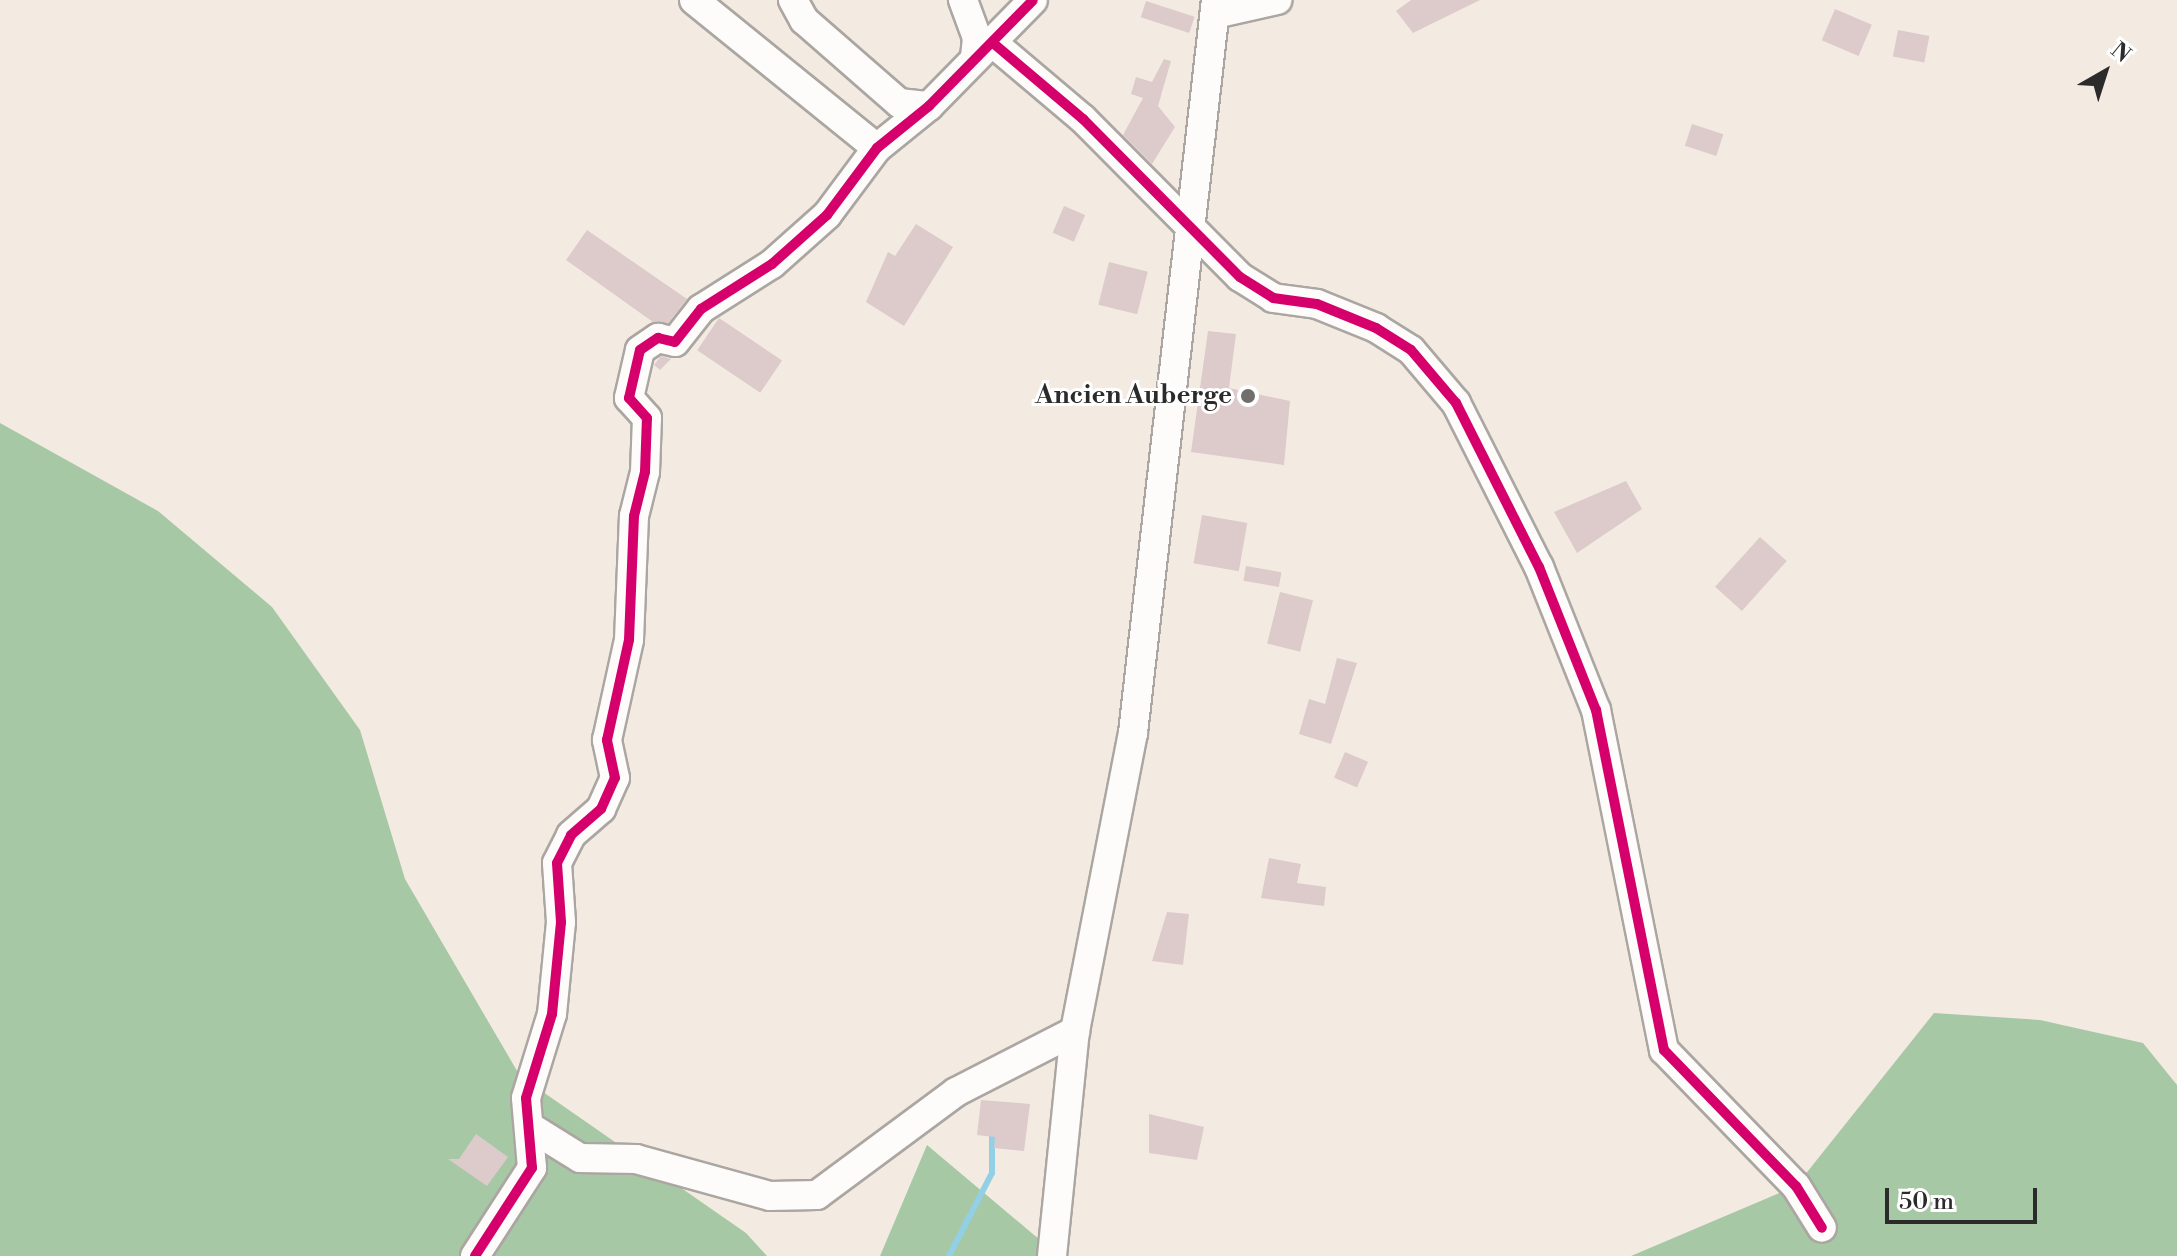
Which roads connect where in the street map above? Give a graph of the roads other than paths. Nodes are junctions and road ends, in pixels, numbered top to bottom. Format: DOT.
graph roads {
  1 [pos="694,0"];
  2 [pos="793,0"];
  3 [pos="963,0"];
  4 [pos="1033,0"];
  5 [pos="1277,0"];
  6 [pos="1215,7"];
  7 [pos="984,49"];
  8 [pos="929,106"];
  9 [pos="877,148"];
  10 [pos="1194,231"];
  11 [pos="1075,1031"];
  12 [pos="530,1127"];
  13 [pos="1059,1220"];
  14 [pos="1822,1228"];
  15 [pos="475,1256"];
  16 [pos="1052,1256"];
  17 [pos="1070,1256"];
  1 -- 9 [label="street"];
  2 -- 8 [label="street"];
  3 -- 7 [label="street"];
  4 -- 7 [label="street"];
  5 -- 6 [label="street"];
  6 -- 10 [label="street"];
  7 -- 8 [label="street"];
  7 -- 10 [label="street"];
  8 -- 9 [label="street"];
  9 -- 12 [label="street"];
  10 -- 11 [label="street"];
  10 -- 14 [label="street"];
  11 -- 12 [label="street"];
  11 -- 13 [label="street"];
  12 -- 15 [label="street"];
  13 -- 16 [label="street"];
  13 -- 17 [label="street"];
}
